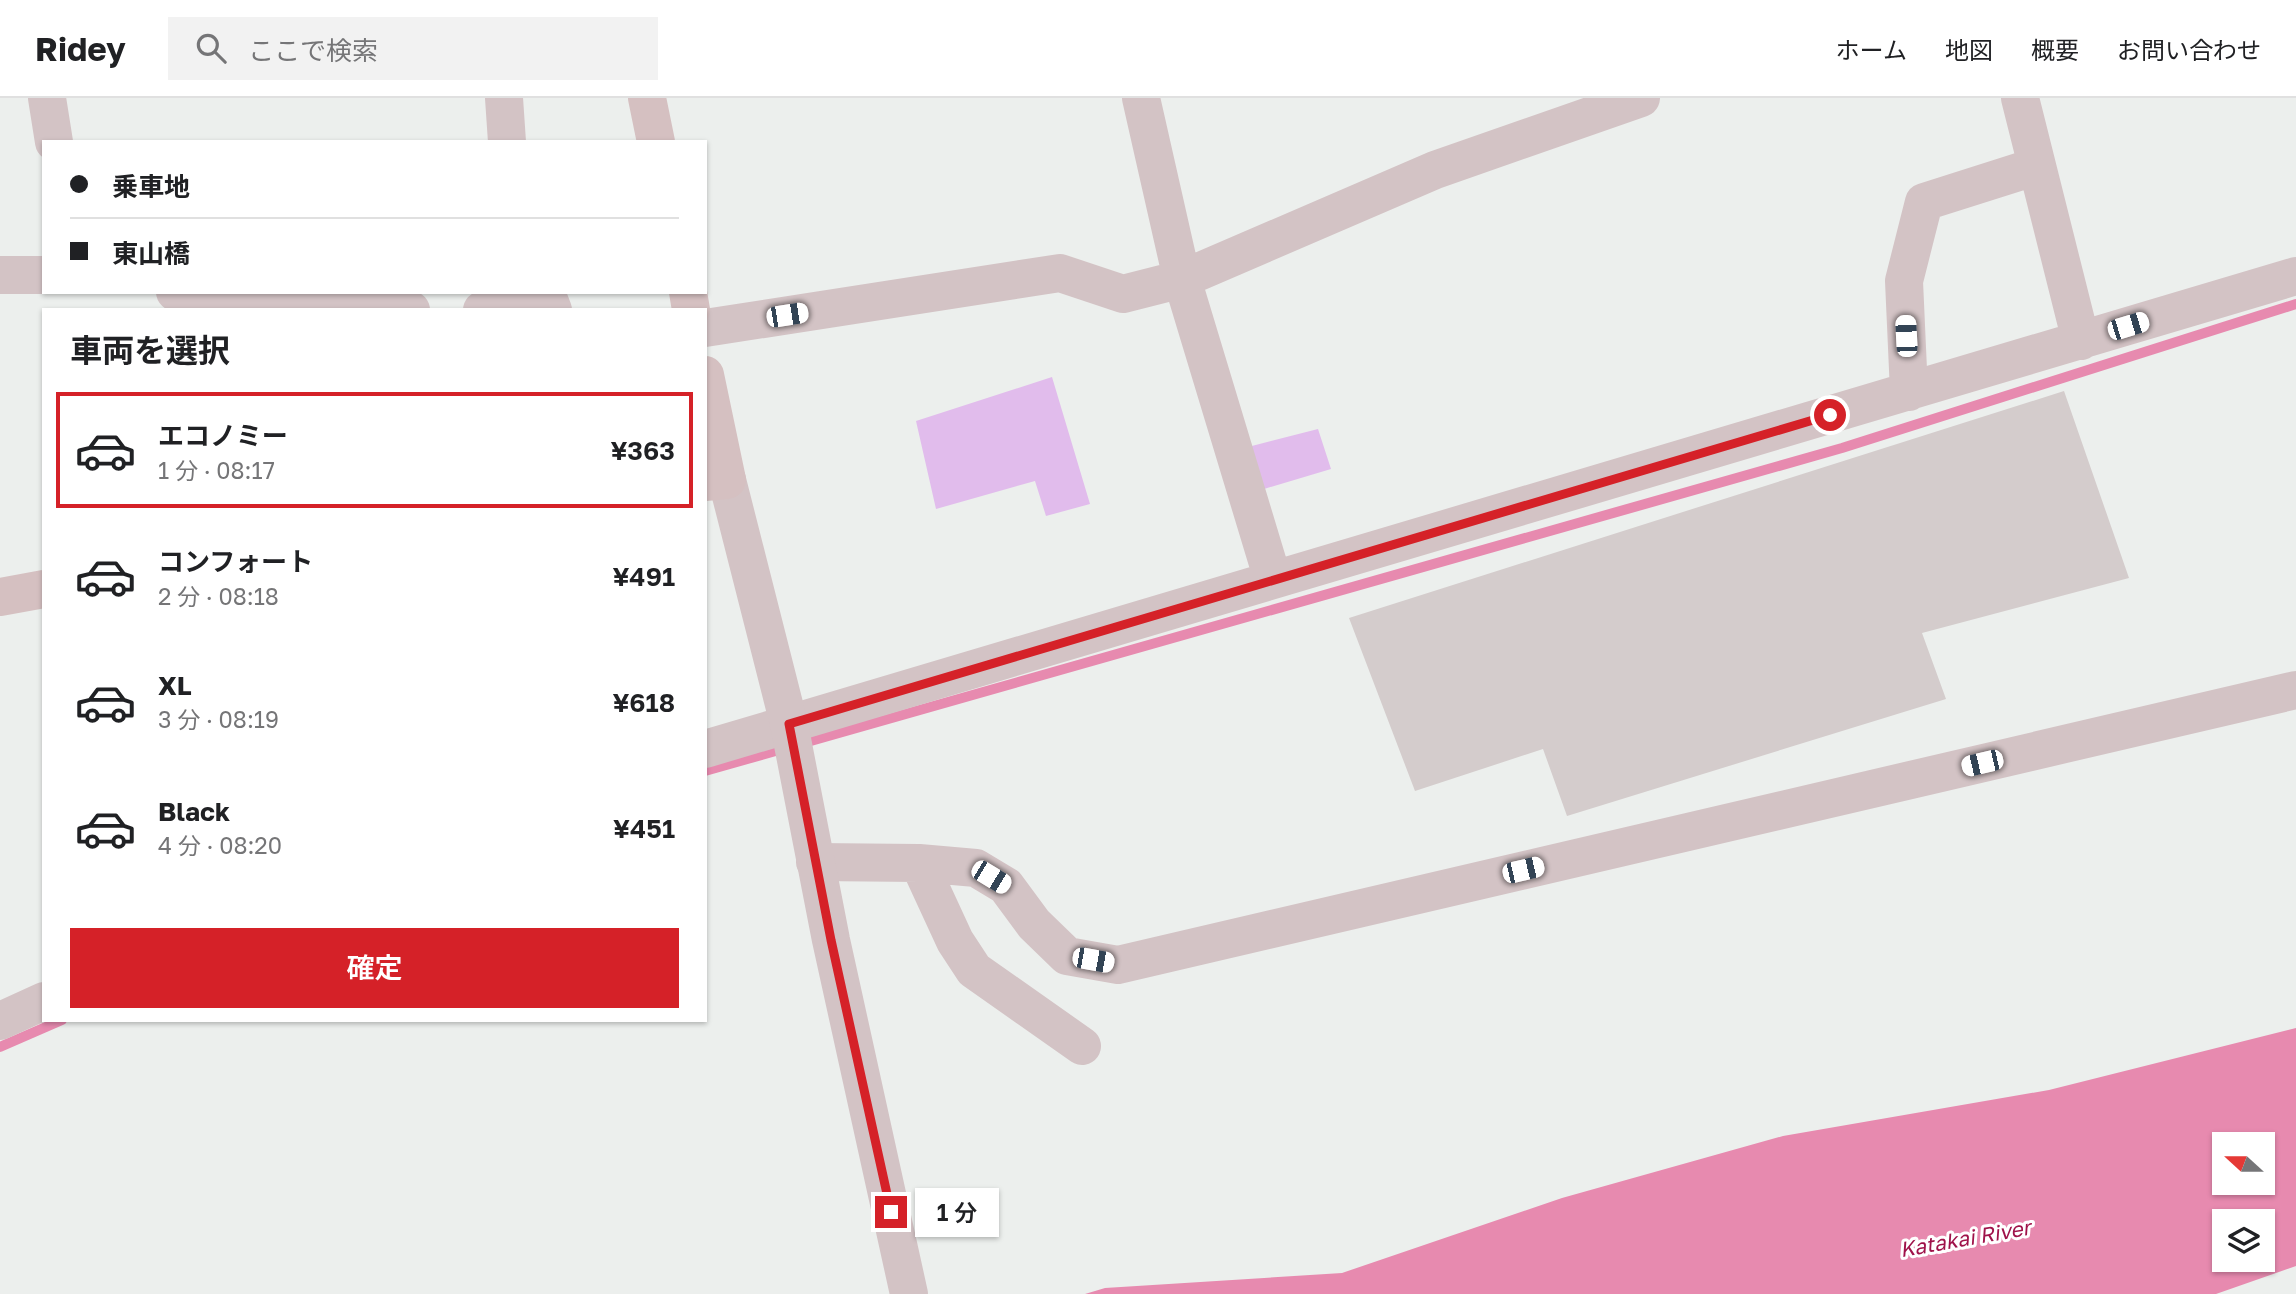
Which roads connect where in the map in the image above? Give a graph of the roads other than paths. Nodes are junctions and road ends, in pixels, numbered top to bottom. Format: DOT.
graph roads {
  1 [pos="47,98"];
  2 [pos="504,98"];
  3 [pos="647,98"];
  4 [pos="1141,98"];
  5 [pos="1641,98"];
  6 [pos="2020,98"];
  7 [pos="54,140"];
  8 [pos="507,140"];
  9 [pos="656,140"];
  10 [pos="2037,166"];
  11 [pos="0,275"];
  12 [pos="42,275"];
  13 [pos="2296,276"];
  14 [pos="1182,279"];
  15 [pos="185,294"];
  16 [pos="549,300"];
  17 [pos="237,306"];
  18 [pos="324,308"];
  19 [pos="495,308"];
  20 [pos="707,328"];
  21 [pos="2081,341"];
  22 [pos="1909,392"];
  23 [pos="707,394"];
  24 [pos="716,481"];
  25 [pos="1273,580"];
  26 [pos="42,589"];
  27 [pos="0,597"];
  28 [pos="2296,690"];
  29 [pos="789,724"];
  30 [pos="707,748"];
  31 [pos="815,862"];
  32 [pos="919,863"];
  33 [pos="42,1003"];
  34 [pos="0,1021"];
  35 [pos="1082,1046"];
  36 [pos="909,1294"];
  1 -- 7 [label="street"];
  2 -- 8 [label="street"];
  3 -- 9 [label="main road"];
  4 -- 14 [label="street"];
  5 -- 14 [label="street"];
  6 -- 10 [label="street"];
  10 -- 21 [label="street"];
  10 -- 22 [label="street"];
  11 -- 12 [label="street"];
  13 -- 21 [label="street"];
  14 -- 20 [label="street"];
  14 -- 25 [label="street"];
  15 -- 17 [label="street"];
  16 -- 19 [label="street"];
  17 -- 18 [label="street"];
  21 -- 22 [label="street"];
  22 -- 25 [label="street"];
  23 -- 24 [label="main road"];
  24 -- 29 [label="street"];
  25 -- 29 [label="street"];
  26 -- 27 [label="main road"];
  28 -- 32 [label="street"];
  29 -- 30 [label="street"];
  29 -- 31 [label="street"];
  31 -- 32 [label="street"];
  31 -- 36 [label="street"];
  32 -- 35 [label="street"];
  33 -- 34 [label="street"];
}
